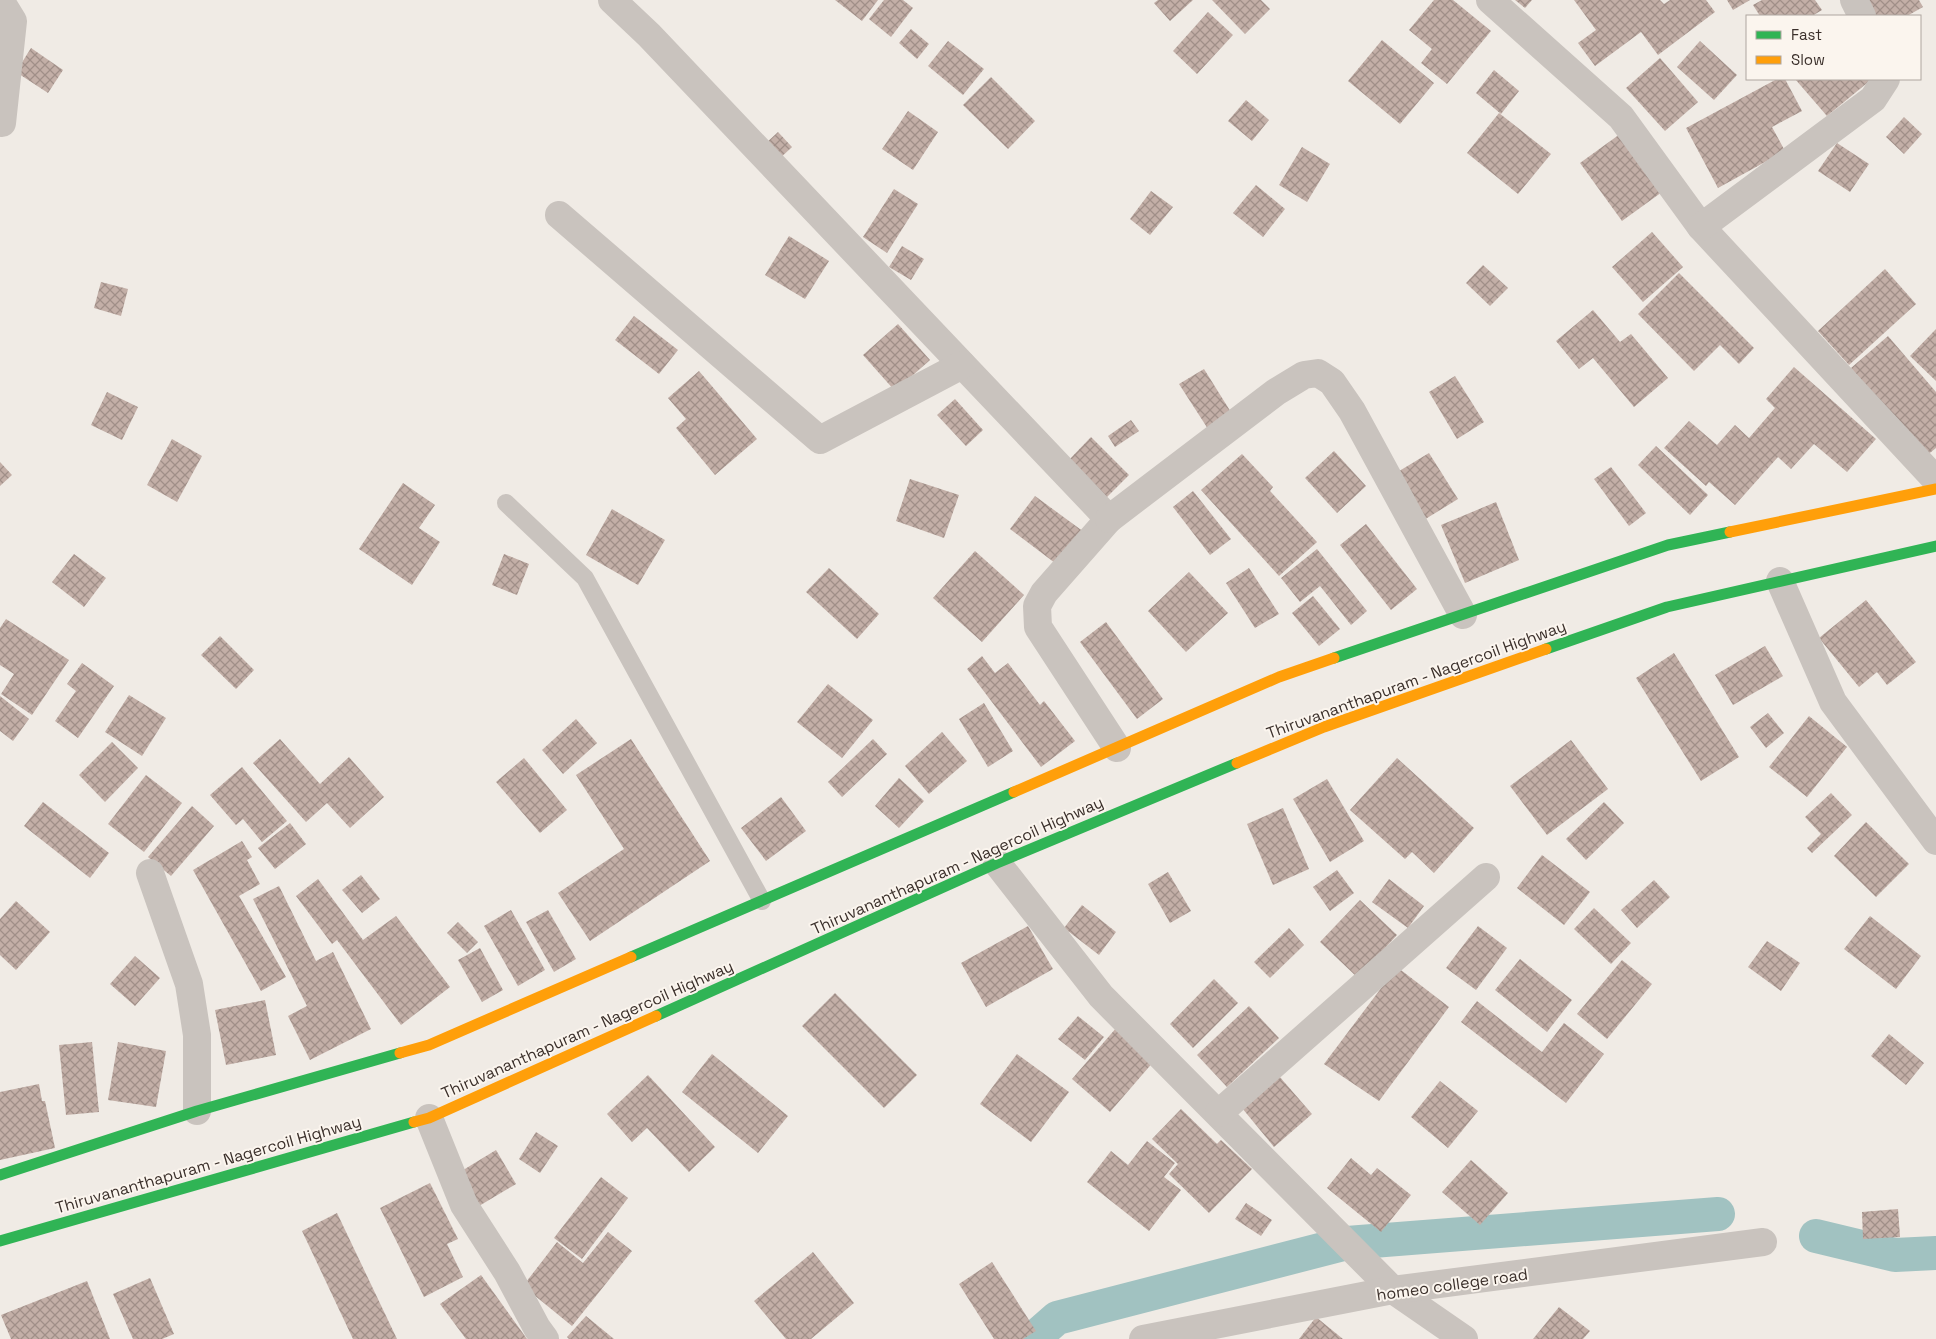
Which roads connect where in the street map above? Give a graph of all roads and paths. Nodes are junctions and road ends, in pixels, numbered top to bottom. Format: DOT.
graph roads {
  1 [pos="0,0"];
  2 [pos="612,0"];
  3 [pos="1490,0"];
  4 [pos="1854,0"];
  5 [pos="1862,15"];
  6 [pos="1885,80"];
  7 [pos="2,123"];
  8 [pos="559,215"];
  9 [pos="1701,227"];
  10 [pos="962,365"];
  11 [pos="1936,480"];
  12 [pos="1936,490"];
  13 [pos="506,502"];
  14 [pos="1109,519"];
  15 [pos="1936,546"];
  16 [pos="1780,580"];
  17 [pos="1463,615"];
  18 [pos="1118,748"];
  19 [pos="1936,841"];
  20 [pos="997,863"];
  21 [pos="150,873"];
  22 [pos="1486,877"];
  23 [pos="762,901"];
  24 [pos="197,1111"];
  25 [pos="1219,1113"];
  26 [pos="429,1118"];
  27 [pos="0,1175"];
  28 [pos="0,1241"];
  29 [pos="1763,1242"];
  30 [pos="1393,1290"];
  31 [pos="545,1339"];
  32 [pos="1143,1339"];
  33 [pos="1464,1339"];
  1 -- 7 [label="street"];
  2 -- 10 [label="street"];
  3 -- 9 [label="street"];
  4 -- 5 [label="street"];
  6 -- 9 [label="street"];
  8 -- 10 [label="street"];
  9 -- 11 [label="street"];
  10 -- 14 [label="street"];
  12 -- 17 [label="main road"];
  13 -- 23 [label="lane"];
  14 -- 17 [label="street"];
  14 -- 18 [label="street"];
  15 -- 16 [label="main road, Thiruvananthapuram - Nagercoil Highway"];
  16 -- 19 [label="street"];
  16 -- 20 [label="main road, Thiruvananthapuram - Nagercoil Highway"];
  17 -- 18 [label="main road"];
  18 -- 23 [label="main road"];
  20 -- 25 [label="street"];
  20 -- 26 [label="main road, Thiruvananthapuram - Nagercoil Highway"];
  21 -- 24 [label="street"];
  22 -- 25 [label="street"];
  23 -- 24 [label="main road"];
  24 -- 27 [label="main road"];
  25 -- 30 [label="street"];
  26 -- 28 [label="main road, Thiruvananthapuram - Nagercoil Highway"];
  26 -- 31 [label="street"];
  29 -- 30 [label="street, homeo college road"];
  30 -- 32 [label="street, homeo college road"];
  30 -- 33 [label="street"];
}
